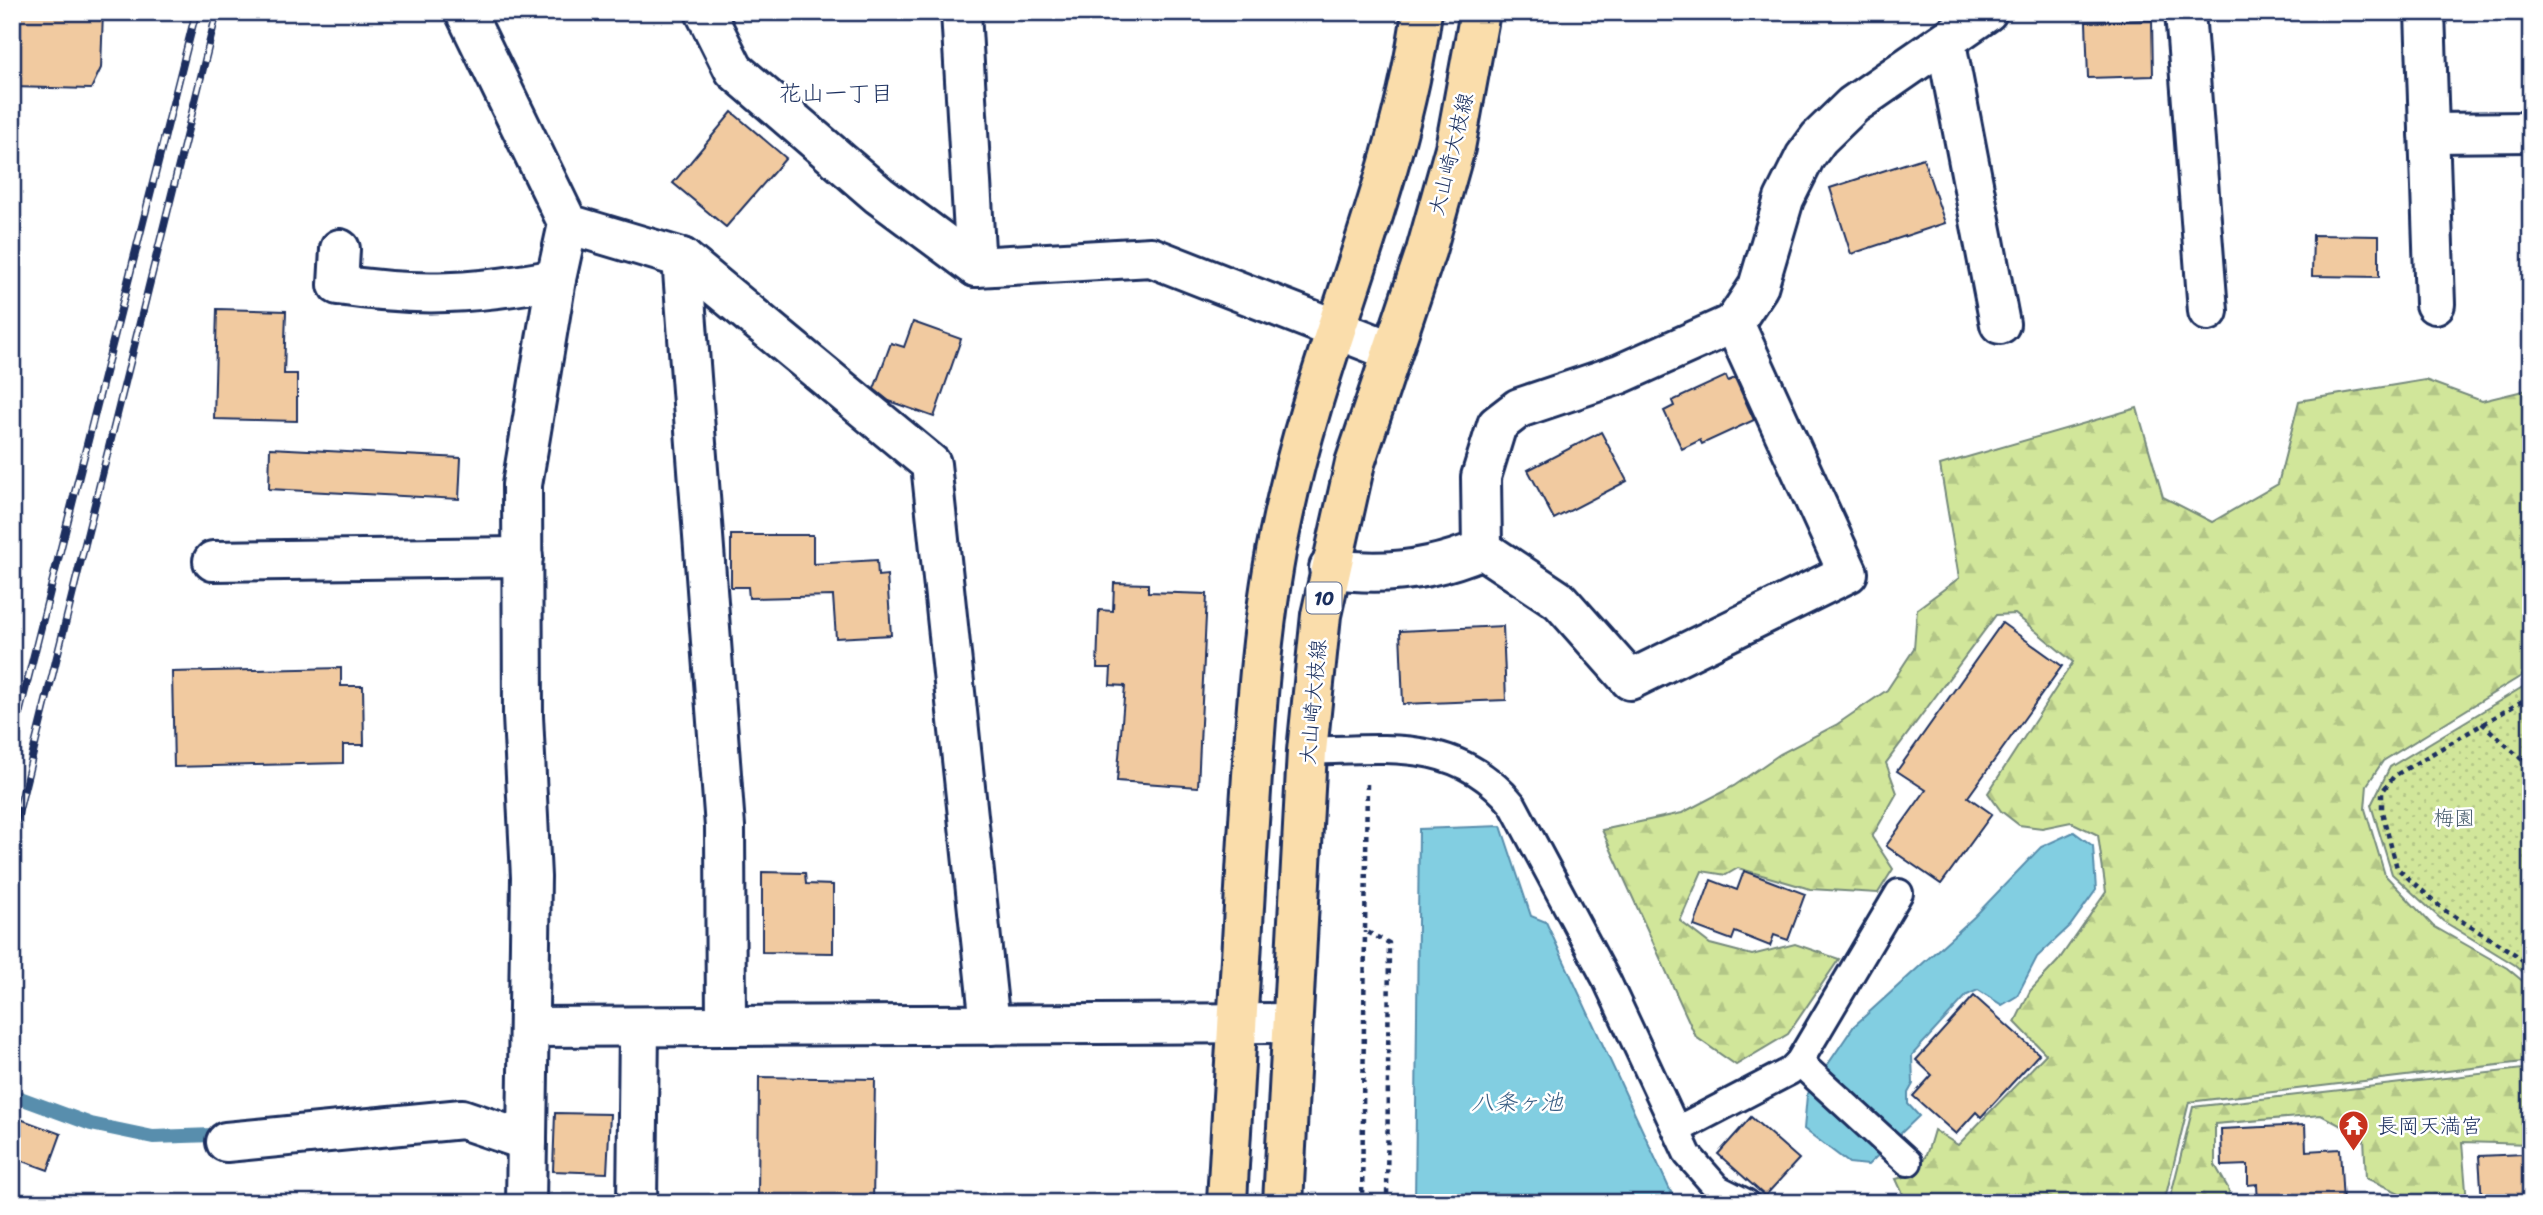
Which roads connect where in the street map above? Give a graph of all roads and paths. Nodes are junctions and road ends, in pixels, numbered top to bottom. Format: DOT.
graph roads {
  1 [pos="465,12"];
  2 [pos="705,12"];
  3 [pos="961,12"];
  4 [pos="1422,12"];
  5 [pos="1480,12"];
  6 [pos="1987,12"];
  7 [pos="2185,12"];
  8 [pos="2425,12"];
  9 [pos="1945,43"];
  10 [pos="2531,132"];
  11 [pos="2429,133"];
  12 [pos="568,224"];
  13 [pos="340,249"];
  14 [pos="682,258"];
  15 [pos="976,267"];
  16 [pos="556,279"];
  17 [pos="2435,304"];
  18 [pos="2208,311"];
  19 [pos="1734,323"];
  20 [pos="2000,324"];
  21 [pos="1337,329"];
  22 [pos="1392,351"];
  23 [pos="1482,549"];
  24 [pos="523,557"];
  25 [pos="213,561"];
  26 [pos="1329,568"];
  27 [pos="2531,696"];
  28 [pos="2482,723"];
  29 [pos="1368,750"];
  30 [pos="1307,751"];
  31 [pos="2531,768"];
  32 [pos="1899,893"];
  33 [pos="1365,931"];
  34 [pos="2531,968"];
  35 [pos="1236,1023"];
  36 [pos="1292,1023"];
  37 [pos="990,1025"];
  38 [pos="726,1026"];
  39 [pos="529,1027"];
  40 [pos="639,1027"];
  41 [pos="1808,1071"];
  42 [pos="1677,1130"];
  43 [pos="527,1141"];
  44 [pos="226,1142"];
  45 [pos="1899,1154"];
  46 [pos="526,1203"];
  47 [pos="637,1203"];
  48 [pos="1227,1203"];
  49 [pos="1283,1203"];
  50 [pos="1362,1203"];
  51 [pos="1387,1203"];
  52 [pos="1746,1203"];
  1 -- 12 [label="street"];
  2 -- 15 [label="street"];
  3 -- 15 [label="street"];
  4 -- 21 [label="main road"];
  5 -- 22 [label="main road, 大山崎大枝線 / 10"];
  6 -- 9 [label="street"];
  7 -- 18 [label="street"];
  8 -- 11 [label="street"];
  9 -- 19 [label="street"];
  9 -- 20 [label="street"];
  10 -- 11 [label="street"];
  11 -- 17 [label="street"];
  12 -- 14 [label="street"];
  12 -- 16 [label="street"];
  13 -- 16 [label="street"];
  14 -- 37 [label="street"];
  14 -- 38 [label="street"];
  15 -- 21 [label="street"];
  16 -- 24 [label="street"];
  19 -- 23 [label="street"];
  19 -- 23 [label="street"];
  21 -- 22 [label="street"];
  21 -- 35 [label="main road"];
  22 -- 26 [label="main road, 大山崎大枝線 / 10"];
  23 -- 26 [label="street"];
  24 -- 25 [label="street"];
  24 -- 39 [label="street"];
  26 -- 30 [label="main road, 大山崎大枝線 / 10"];
  27 -- 28 [label="path"];
  28 -- 31 [label="path"];
  28 -- 34 [label="path"];
  29 -- 30 [label="lane"];
  29 -- 33 [label="path"];
  29 -- 42 [label="lane"];
  30 -- 36 [label="main road, 大山崎大枝線 / 10"];
  32 -- 41 [label="lane"];
  33 -- 50 [label="path"];
  33 -- 51 [label="path"];
  35 -- 36 [label="street"];
  35 -- 37 [label="street"];
  35 -- 48 [label="main road"];
  36 -- 49 [label="main road, 大山崎大枝線 / 10"];
  37 -- 38 [label="street"];
  38 -- 40 [label="street"];
  39 -- 40 [label="street"];
  39 -- 43 [label="street"];
  40 -- 47 [label="street"];
  41 -- 42 [label="lane"];
  41 -- 45 [label="lane"];
  42 -- 52 [label="lane"];
  43 -- 44 [label="street"];
  43 -- 46 [label="street"];
}
